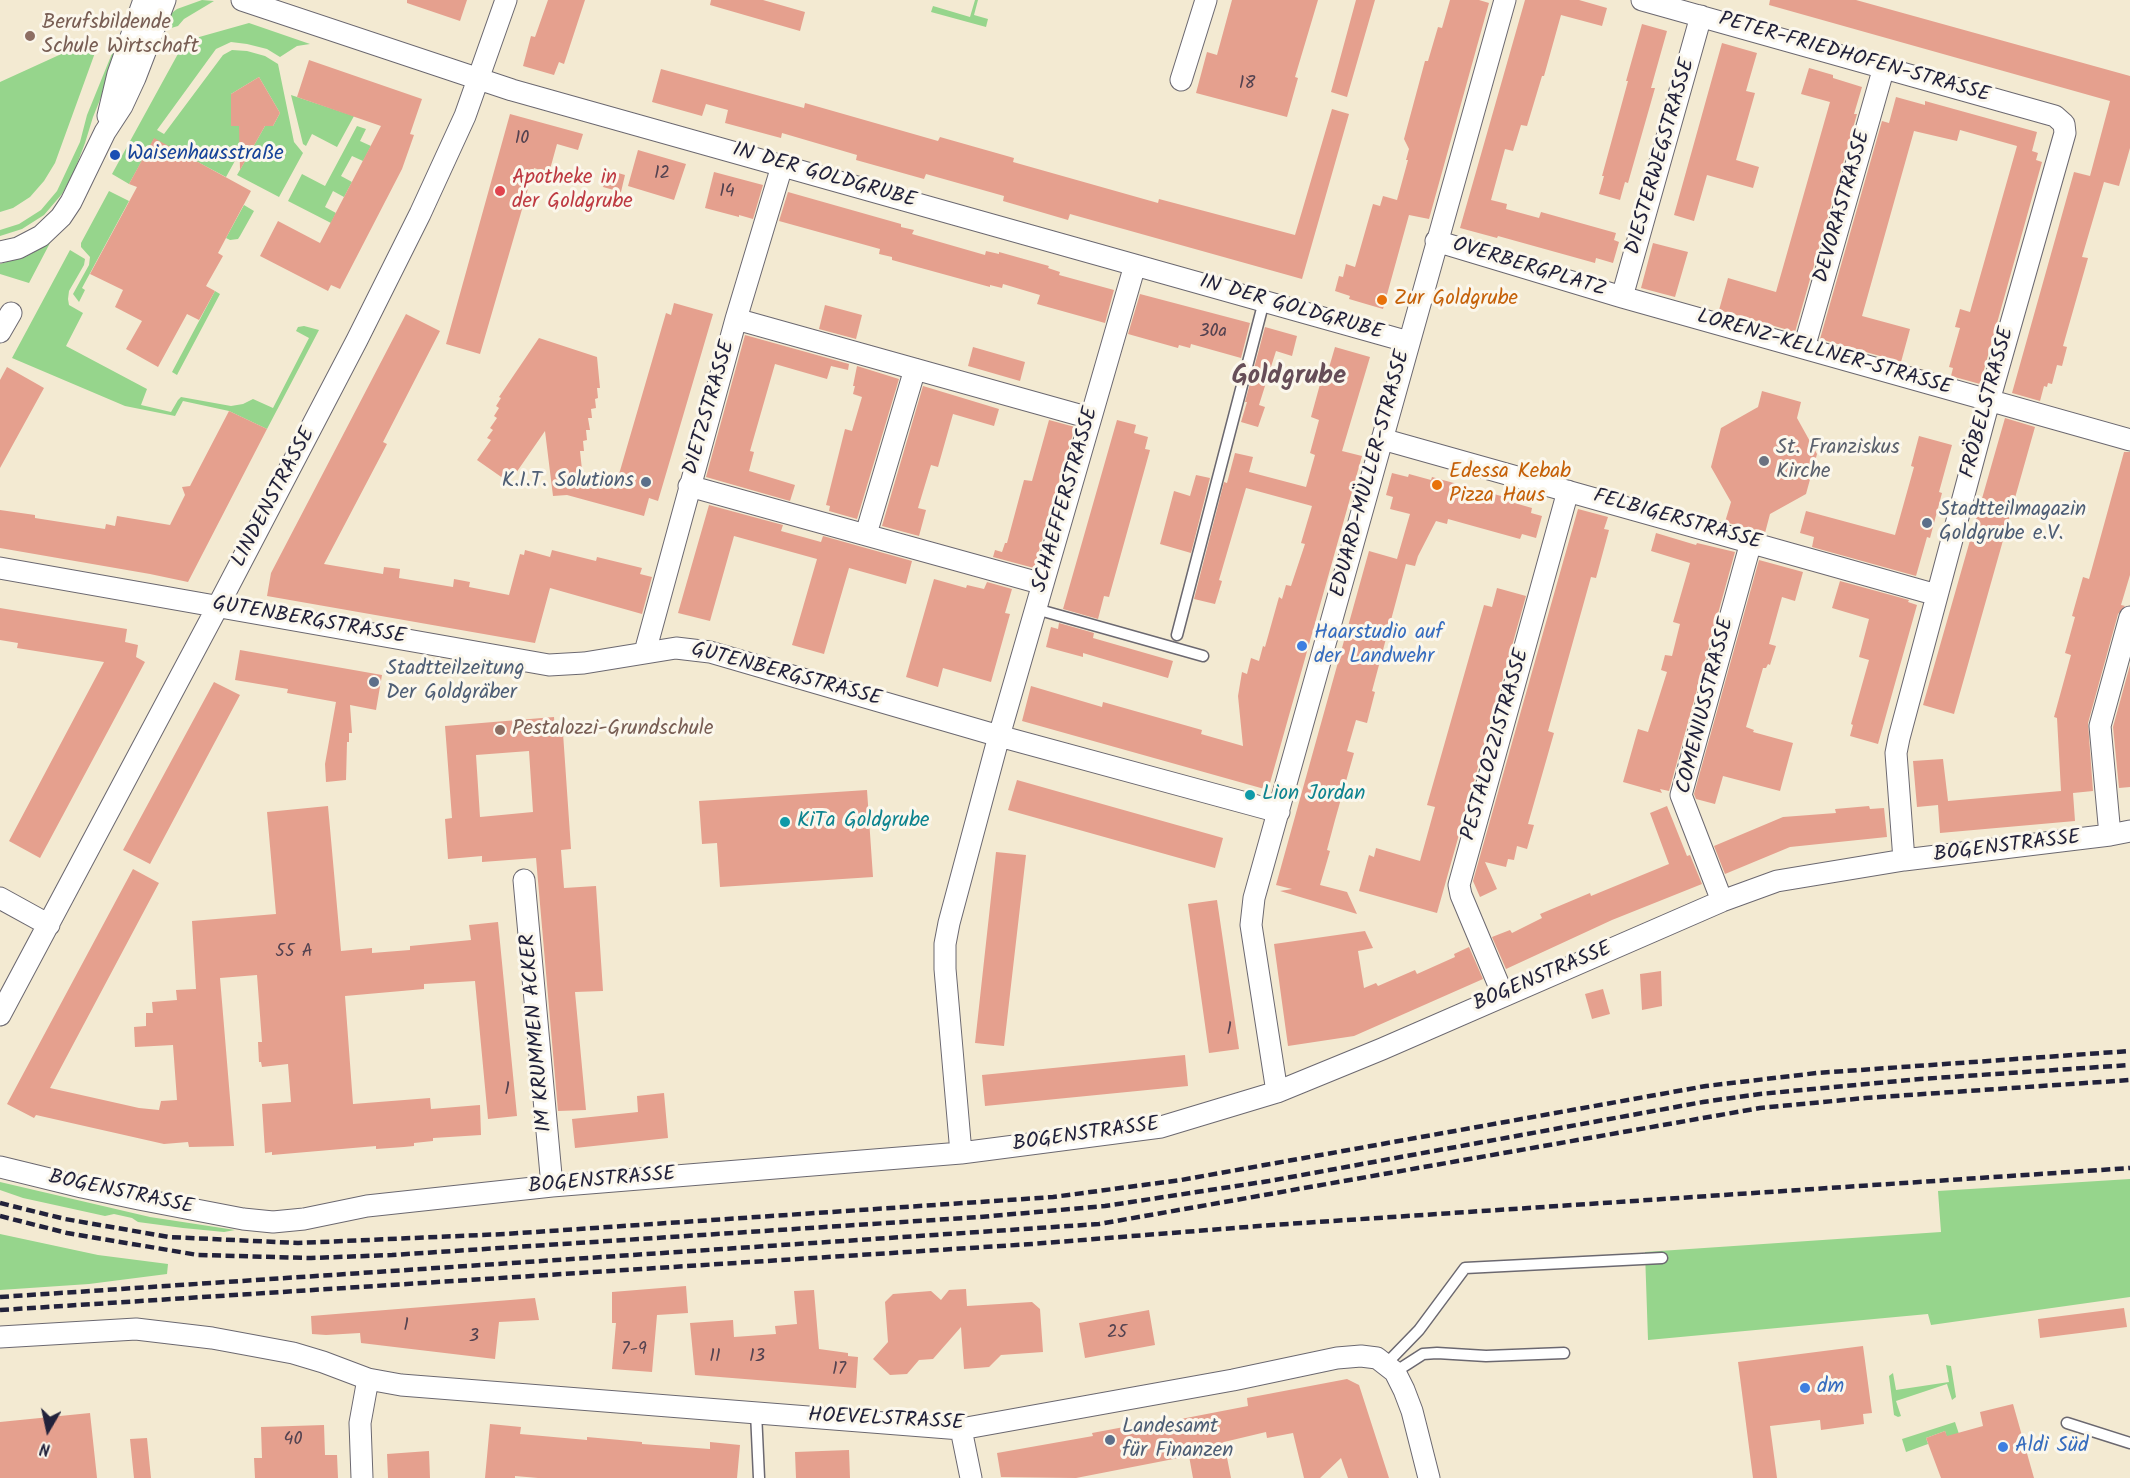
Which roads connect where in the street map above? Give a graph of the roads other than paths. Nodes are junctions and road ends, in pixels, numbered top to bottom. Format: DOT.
graph roads {
  1 [pos="144,0"];
  2 [pos="165,0"];
  3 [pos="242,0"];
  4 [pos="506,0"];
  5 [pos="1206,0"];
  6 [pos="1505,0"];
  7 [pos="1642,0"];
  8 [pos="1701,16"];
  9 [pos="1884,67"];
  10 [pos="478,79"];
  11 [pos="1181,80"];
  12 [pos="2064,124"];
  13 [pos="105,132"];
  14 [pos="782,166"];
  15 [pos="1436,241"];
  16 [pos="0,252"];
  17 [pos="1135,265"];
  18 [pos="1622,297"];
  19 [pos="1264,301"];
  20 [pos="10,313"];
  21 [pos="736,319"];
  22 [pos="0,332"];
  23 [pos="1409,342"];
  24 [pos="1804,348"];
  25 [pos="915,369"];
  26 [pos="1989,401"];
  27 [pos="1090,418"];
  28 [pos="1382,439"];
  29 [pos="2130,440"];
  30 [pos="689,486"];
  31 [pos="1568,490"];
  32 [pos="866,534"];
  33 [pos="1751,542"];
  34 [pos="0,568"];
  35 [pos="1043,584"];
  36 [pos="1937,595"];
  37 [pos="218,606"];
  38 [pos="1036,609"];
  39 [pos="2130,617"];
  40 [pos="1177,635"];
  41 [pos="645,652"];
  42 [pos="1203,656"];
  43 [pos="999,736"];
  44 [pos="1279,812"];
  45 [pos="2120,833"];
  46 [pos="1904,860"];
  47 [pos="524,880"];
  48 [pos="0,898"];
  49 [pos="1722,901"];
  50 [pos="49,925"];
  51 [pos="1503,995"];
  52 [pos="0,1015"];
  53 [pos="1277,1092"];
  54 [pos="961,1153"];
  55 [pos="0,1167"];
  56 [pos="552,1186"];
  57 [pos="1662,1258"];
  58 [pos="0,1337"];
  59 [pos="1563,1353"];
  60 [pos="1390,1368"];
  61 [pos="368,1379"];
  62 [pos="756,1412"];
  63 [pos="2067,1423"];
  64 [pos="961,1429"];
  65 [pos="2130,1443"];
  66 [pos="362,1478"];
  67 [pos="759,1478"];
  68 [pos="971,1478"];
  69 [pos="1430,1478"];
  1 -- 13 [label="street"];
  2 -- 13 [label="street"];
  3 -- 10 [label="street, IN DER GOLDGRUBE"];
  4 -- 10 [label="street, LINDENSTRASSE"];
  5 -- 11 [label="street"];
  6 -- 15 [label="street, EDUARD-MÜLLER-STRASSE"];
  7 -- 8 [label="street, PETER-FRIEDHOFEN-STRASSE"];
  8 -- 9 [label="street, PETER-FRIEDHOFEN-STRASSE"];
  8 -- 18 [label="street, DIESTERWEGSTRASSE"];
  9 -- 12 [label="street, PETER-FRIEDHOFEN-STRASSE"];
  9 -- 24 [label="street, DEVORASTRASSE"];
  10 -- 14 [label="street, IN DER GOLDGRUBE"];
  10 -- 37 [label="street, LINDENSTRASSE"];
  12 -- 26 [label="street, FRÖBELSTRASSE"];
  13 -- 16 [label="street"];
  14 -- 17 [label="street, IN DER GOLDGRUBE"];
  14 -- 21 [label="street, DIETZSTRASSE"];
  15 -- 18 [label="street, OVERBERGPLATZ"];
  15 -- 23 [label="street, EDUARD-MÜLLER-STRASSE"];
  17 -- 19 [label="street, IN DER GOLDGRUBE"];
  17 -- 27 [label="street, SCHAEFFERSTRASSE"];
  18 -- 24 [label="street, LORENZ-KELLNER-STRASSE"];
  19 -- 23 [label="street, IN DER GOLDGRUBE"];
  19 -- 40 [label="lane"];
  20 -- 22 [label="street"];
  21 -- 25 [label="street"];
  21 -- 30 [label="street, DIETZSTRASSE"];
  23 -- 28 [label="street, EDUARD-MÜLLER-STRASSE"];
  24 -- 26 [label="street, LORENZ-KELLNER-STRASSE"];
  25 -- 27 [label="street"];
  25 -- 32 [label="street"];
  26 -- 29 [label="street, LORENZ-KELLNER-STRASSE"];
  26 -- 36 [label="street, FRÖBELSTRASSE"];
  27 -- 35 [label="street, SCHAEFFERSTRASSE"];
  28 -- 31 [label="street, FELBIGERSTRASSE"];
  28 -- 44 [label="street, EDUARD-MÜLLER-STRASSE"];
  30 -- 32 [label="street"];
  30 -- 41 [label="street, DIETZSTRASSE"];
  31 -- 33 [label="street, FELBIGERSTRASSE"];
  31 -- 51 [label="street, PESTALOZZISTRASSE"];
  32 -- 35 [label="street"];
  33 -- 36 [label="street, FELBIGERSTRASSE"];
  33 -- 49 [label="street, COMENIUSSTRASSE"];
  34 -- 37 [label="street, GUTENBERGSTRASSE"];
  35 -- 38 [label="street, SCHAEFFERSTRASSE"];
  36 -- 46 [label="street, FRÖBELSTRASSE"];
  37 -- 41 [label="street, GUTENBERGSTRASSE"];
  37 -- 50 [label="street, LINDENSTRASSE"];
  38 -- 42 [label="lane"];
  38 -- 43 [label="street, SCHAEFFERSTRASSE"];
  39 -- 45 [label="street"];
  41 -- 43 [label="street, GUTENBERGSTRASSE"];
  43 -- 44 [label="street, GUTENBERGSTRASSE"];
  43 -- 54 [label="street, SCHAEFFERSTRASSE"];
  44 -- 53 [label="street, EDUARD-MÜLLER-STRASSE"];
  45 -- 46 [label="street, BOGENSTRASSE"];
  46 -- 49 [label="street, BOGENSTRASSE"];
  47 -- 56 [label="street, IM KRUMMEN ACKER"];
  48 -- 50 [label="street"];
  49 -- 51 [label="street, BOGENSTRASSE"];
  50 -- 52 [label="street, LINDENSTRASSE"];
  51 -- 53 [label="street, BOGENSTRASSE"];
  53 -- 54 [label="street, BOGENSTRASSE"];
  54 -- 56 [label="street, BOGENSTRASSE"];
  55 -- 56 [label="street, BOGENSTRASSE"];
  57 -- 60 [label="lane"];
  58 -- 61 [label="street, HOEVELSTRASSE"];
  59 -- 60 [label="lane"];
  60 -- 64 [label="street, HOEVELSTRASSE"];
  60 -- 69 [label="street"];
  61 -- 62 [label="street, HOEVELSTRASSE"];
  61 -- 66 [label="street"];
  62 -- 64 [label="street, HOEVELSTRASSE"];
  62 -- 67 [label="lane"];
  63 -- 65 [label="lane"];
  64 -- 68 [label="street"];
}
